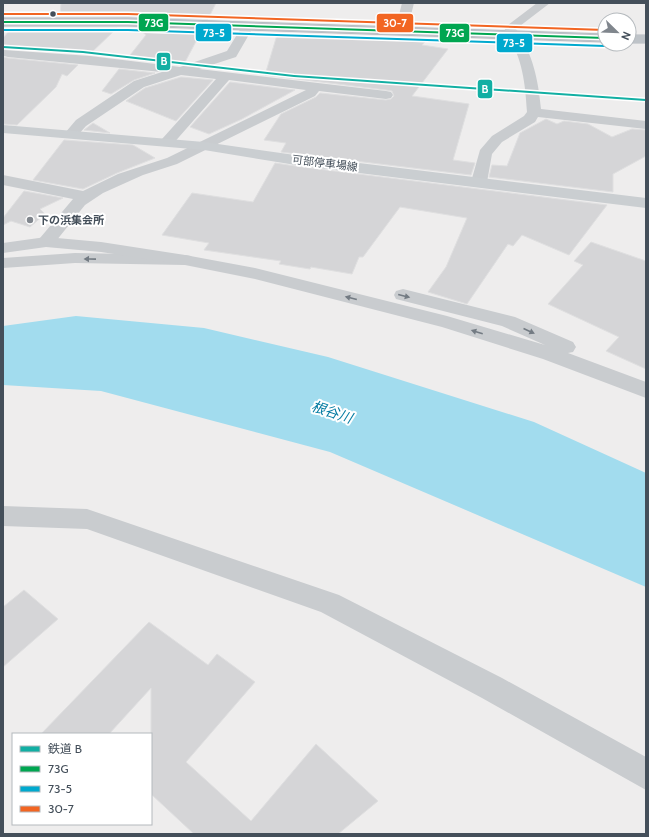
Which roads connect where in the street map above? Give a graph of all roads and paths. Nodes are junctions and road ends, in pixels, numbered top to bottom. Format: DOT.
graph roads {
  1 [pos="408,3"];
  2 [pos="544,3"];
  3 [pos="3,22"];
  4 [pos="248,26"];
  5 [pos="400,31"];
  6 [pos="514,35"];
  7 [pos="597,38"];
  8 [pos="8,53"];
  9 [pos="181,70"];
  10 [pos="226,76"];
  11 [pos="315,87"];
  12 [pos="386,95"];
  13 [pos="534,112"];
  14 [pos="646,124"];
  15 [pos="3,129"];
  16 [pos="72,133"];
  17 [pos="173,143"];
  18 [pos="204,146"];
  19 [pos="161,163"];
  20 [pos="3,180"];
  21 [pos="479,182"];
  22 [pos="87,197"];
  23 [pos="646,203"];
  24 [pos="46,242"];
  25 [pos="3,248"];
  26 [pos="185,260"];
  27 [pos="3,263"];
  28 [pos="255,274"];
  29 [pos="646,385"];
  30 [pos="646,390"];
  31 [pos="3,516"];
  32 [pos="646,774"];
  1 -- 5 [label="street"];
  2 -- 6 [label="street"];
  3 -- 4 [label="highway"];
  4 -- 5 [label="highway"];
  4 -- 9 [label="street"];
  5 -- 6 [label="highway"];
  6 -- 7 [label="highway"];
  6 -- 13 [label="street"];
  8 -- 9 [label="street"];
  9 -- 10 [label="street"];
  9 -- 16 [label="street"];
  10 -- 11 [label="street"];
  10 -- 17 [label="street"];
  11 -- 12 [label="street"];
  11 -- 18 [label="street"];
  13 -- 14 [label="street"];
  13 -- 21 [label="street"];
  15 -- 16 [label="main road, 可部停車場線"];
  16 -- 17 [label="main road, 可部停車場線"];
  17 -- 18 [label="main road, 可部停車場線"];
  17 -- 19 [label="street"];
  18 -- 19 [label="street"];
  18 -- 21 [label="main road, 可部停車場線"];
  19 -- 22 [label="street"];
  20 -- 22 [label="street"];
  21 -- 23 [label="main road, 可部停車場線"];
  22 -- 24 [label="street"];
  24 -- 25 [label="street"];
  24 -- 26 [label="street"];
  26 -- 27 [label="street, one-way"];
  26 -- 28 [label="street"];
  28 -- 29 [label="street, one-way"];
  30 -- 28 [label="street, one-way"];
  31 -- 32 [label="street"];
}
